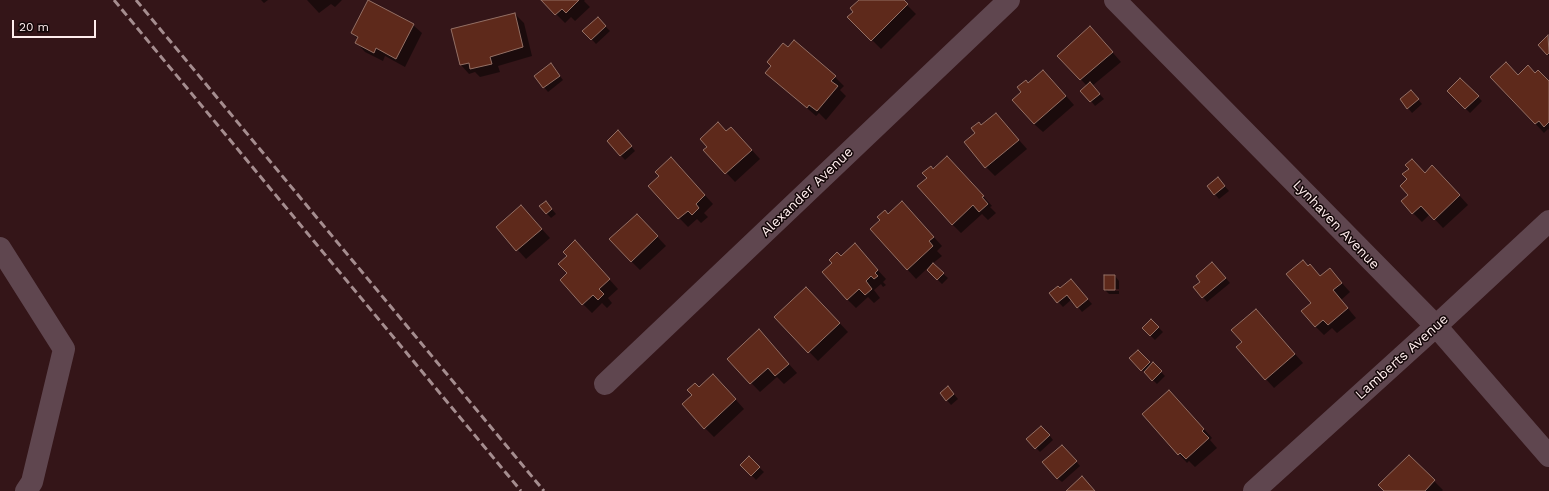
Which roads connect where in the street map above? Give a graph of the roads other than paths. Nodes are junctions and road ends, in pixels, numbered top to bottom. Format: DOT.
graph roads {
  1 [pos="1009,0"];
  2 [pos="1116,0"];
  3 [pos="1549,221"];
  4 [pos="0,248"];
  5 [pos="1436,326"];
  6 [pos="605,384"];
  7 [pos="1549,456"];
  8 [pos="26,491"];
  9 [pos="1254,491"];
  1 -- 6 [label="street, Alexander Avenue"];
  2 -- 5 [label="street, Lynhaven Avenue"];
  3 -- 5 [label="street, Lamberts Avenue"];
  4 -- 8 [label="street"];
  5 -- 7 [label="street, Lynhaven Avenue"];
  5 -- 9 [label="street, Lamberts Avenue"];
}
